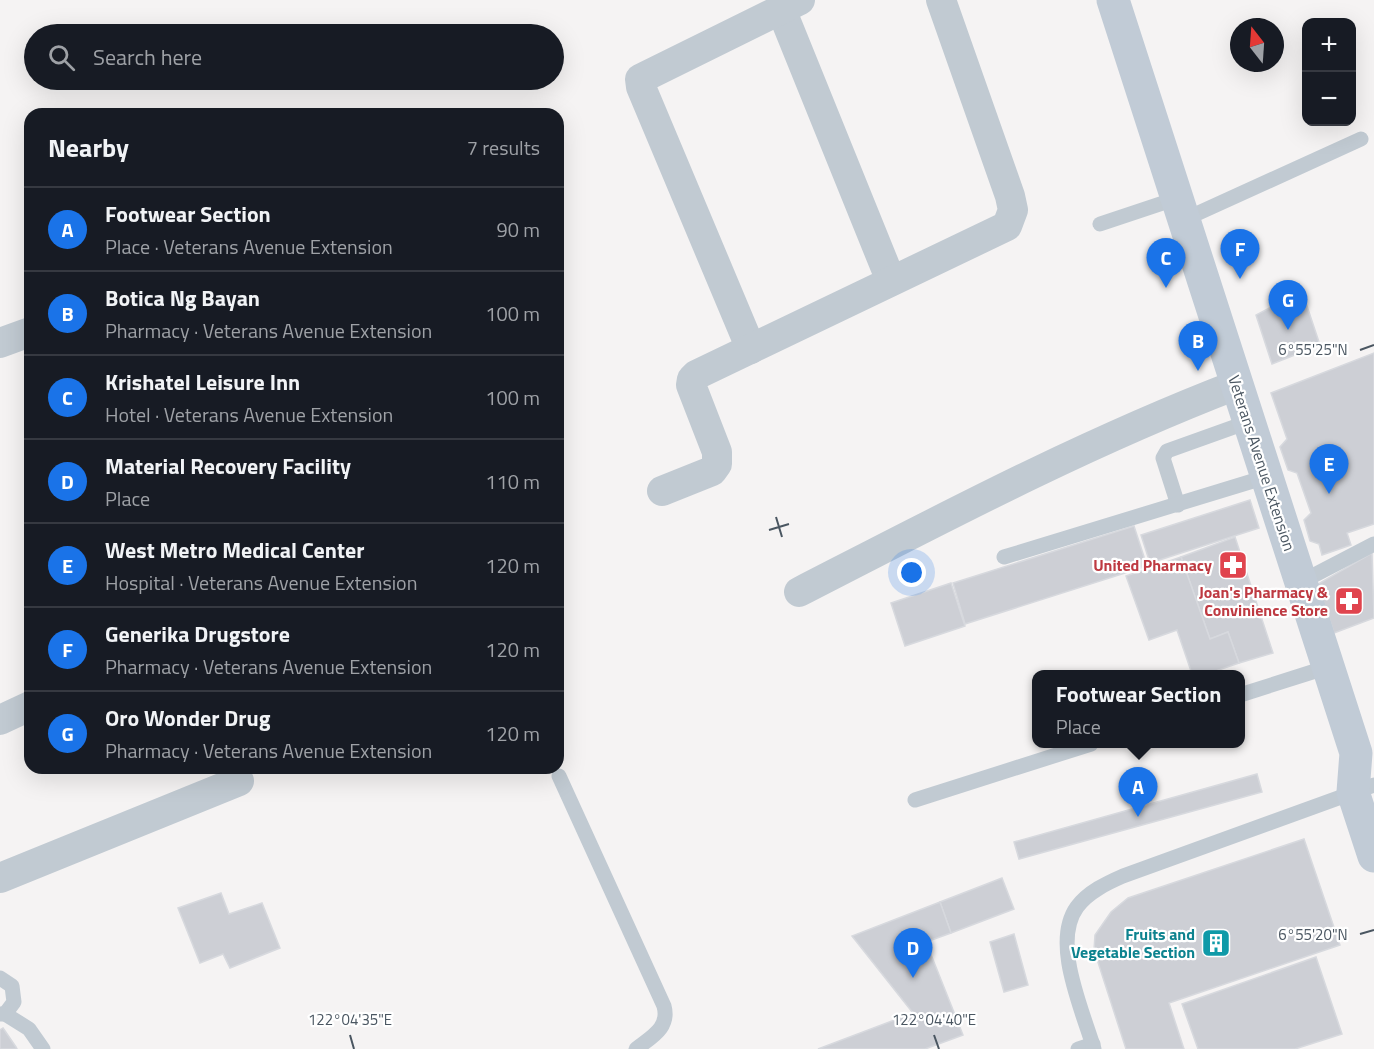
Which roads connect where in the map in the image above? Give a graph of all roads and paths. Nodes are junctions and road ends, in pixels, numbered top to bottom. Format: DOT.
graph roads {
  1 [pos="941,0"];
  2 [pos="1113,0"];
  3 [pos="790,4"];
  4 [pos="1361,139"];
  5 [pos="1179,210"];
  6 [pos="1100,224"];
  7 [pos="891,281"];
  8 [pos="24,334"];
  9 [pos="0,344"];
  10 [pos="751,349"];
  11 [pos="1236,385"];
  12 [pos="1248,422"];
  13 [pos="1266,477"];
  14 [pos="662,491"];
  15 [pos="1178,505"];
  16 [pos="1374,544"];
  17 [pos="1004,557"];
  18 [pos="1301,582"];
  19 [pos="799,592"];
  20 [pos="1328,667"];
  21 [pos="1245,693"];
  22 [pos="24,709"];
  23 [pos="0,720"];
  24 [pos="1078,748"];
  25 [pos="1364,775"];
  26 [pos="559,776"];
  27 [pos="238,782"];
  28 [pos="915,800"];
  29 [pos="1374,856"];
  30 [pos="0,878"];
  31 [pos="0,978"];
  32 [pos="2,1014"];
  33 [pos="1088,1047"];
  34 [pos="43,1049"];
  35 [pos="636,1049"];
  1 -- 7 [label="street"];
  2 -- 5 [label="main road, Veterans Avenue Extension"];
  3 -- 7 [label="street"];
  3 -- 10 [label="street"];
  4 -- 5 [label="lane"];
  5 -- 6 [label="lane"];
  5 -- 11 [label="main road, Veterans Avenue Extension"];
  7 -- 10 [label="street"];
  8 -- 9 [label="street"];
  10 -- 14 [label="street"];
  11 -- 12 [label="main road, Veterans Avenue Extension"];
  11 -- 19 [label="street"];
  12 -- 13 [label="main road, Veterans Avenue Extension"];
  12 -- 15 [label="lane"];
  13 -- 15 [label="lane"];
  13 -- 18 [label="main road, Veterans Avenue Extension"];
  15 -- 17 [label="lane"];
  16 -- 18 [label="lane"];
  18 -- 20 [label="main road, Veterans Avenue Extension"];
  20 -- 21 [label="lane"];
  20 -- 25 [label="main road, Veterans Avenue Extension"];
  22 -- 23 [label="street"];
  24 -- 28 [label="lane"];
  25 -- 29 [label="main road, Veterans Avenue Extension"];
  25 -- 33 [label="lane"];
  26 -- 35 [label="lane"];
  27 -- 30 [label="street"];
  31 -- 32 [label="lane"];
  32 -- 34 [label="lane"];
}
